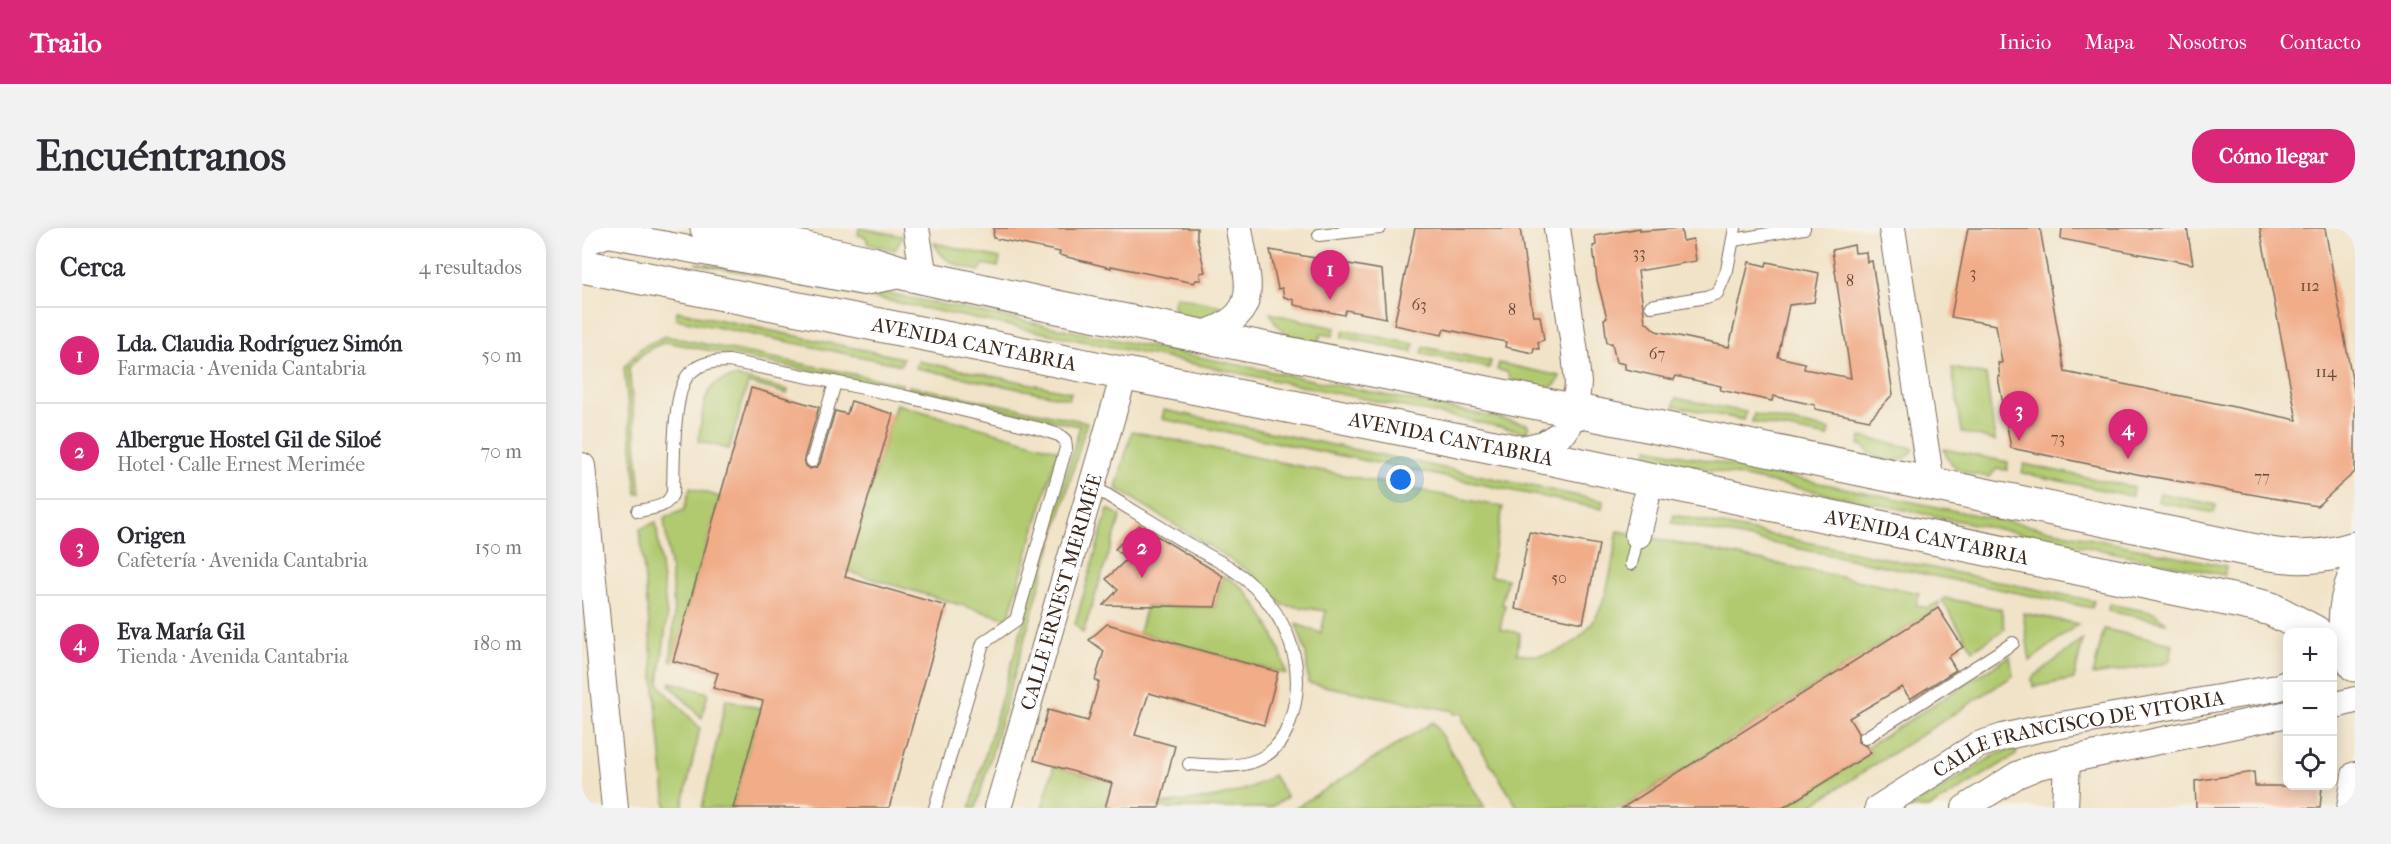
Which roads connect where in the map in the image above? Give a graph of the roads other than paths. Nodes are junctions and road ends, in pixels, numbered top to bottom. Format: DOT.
graph roads {
  1 [pos="707,228"];
  2 [pos="916,228"];
  3 [pos="1239,228"];
  4 [pos="1380,228"];
  5 [pos="1557,228"];
  6 [pos="1804,228"];
  7 [pos="1892,228"];
  8 [pos="1735,234"];
  9 [pos="1319,235"];
  10 [pos="582,246"];
  11 [pos="582,266"];
  12 [pos="915,275"];
  13 [pos="1651,306"];
  14 [pos="1200,335"];
  15 [pos="1124,375"];
  16 [pos="835,383"];
  17 [pos="1575,411"];
  18 [pos="1514,451"];
  19 [pos="812,461"];
  20 [pos="582,466"];
  21 [pos="1931,483"];
  22 [pos="1092,485"];
  23 [pos="1646,500"];
  24 [pos="638,511"];
  25 [pos="1638,535"];
  26 [pos="2355,548"];
  27 [pos="1631,564"];
  28 [pos="2355,575"];
  29 [pos="2306,628"];
  30 [pos="2013,643"];
  31 [pos="2344,656"];
  32 [pos="2283,685"];
  33 [pos="2355,700"];
  34 [pos="2337,705"];
  35 [pos="2283,715"];
  36 [pos="1865,738"];
  37 [pos="2067,759"];
  38 [pos="1189,764"];
  39 [pos="2355,776"];
  40 [pos="615,808"];
  41 [pos="935,808"];
  42 [pos="998,808"];
  43 [pos="1878,808"];
  44 [pos="1965,808"];
  45 [pos="2065,808"];
  46 [pos="2350,808"];
  1 -- 12 [label="main road"];
  2 -- 12 [label="street"];
  3 -- 14 [label="street"];
  4 -- 9 [label="lane"];
  5 -- 17 [label="street"];
  6 -- 8 [label="lane"];
  7 -- 21 [label="street"];
  8 -- 13 [label="lane"];
  10 -- 12 [label="street"];
  11 -- 15 [label="main road, AVENIDA CANTABRIA"];
  12 -- 14 [label="main road"];
  14 -- 17 [label="main road"];
  15 -- 18 [label="main road, AVENIDA CANTABRIA"];
  15 -- 22 [label="street, CALLE ERNEST MERIMÉE"];
  16 -- 19 [label="lane"];
  16 -- 24 [label="lane"];
  16 -- 41 [label="lane"];
  17 -- 18 [label="street"];
  17 -- 21 [label="main road"];
  18 -- 29 [label="main road, AVENIDA CANTABRIA"];
  20 -- 40 [label="street"];
  21 -- 26 [label="main road"];
  22 -- 38 [label="lane"];
  22 -- 42 [label="street, CALLE ERNEST MERIMÉE"];
  23 -- 25 [label="street"];
  25 -- 27 [label="lane"];
  28 -- 31 [label="main road"];
  30 -- 36 [label="lane"];
  32 -- 43 [label="street, CALLE FRANCISCO DE VITORIA"];
  33 -- 34 [label="street"];
  35 -- 37 [label="street, CALLE FRANCISCO DE VITORIA"];
  37 -- 44 [label="street, CALLE FRANCISCO DE VITORIA"];
  37 -- 45 [label="street"];
  39 -- 46 [label="street"];
}
